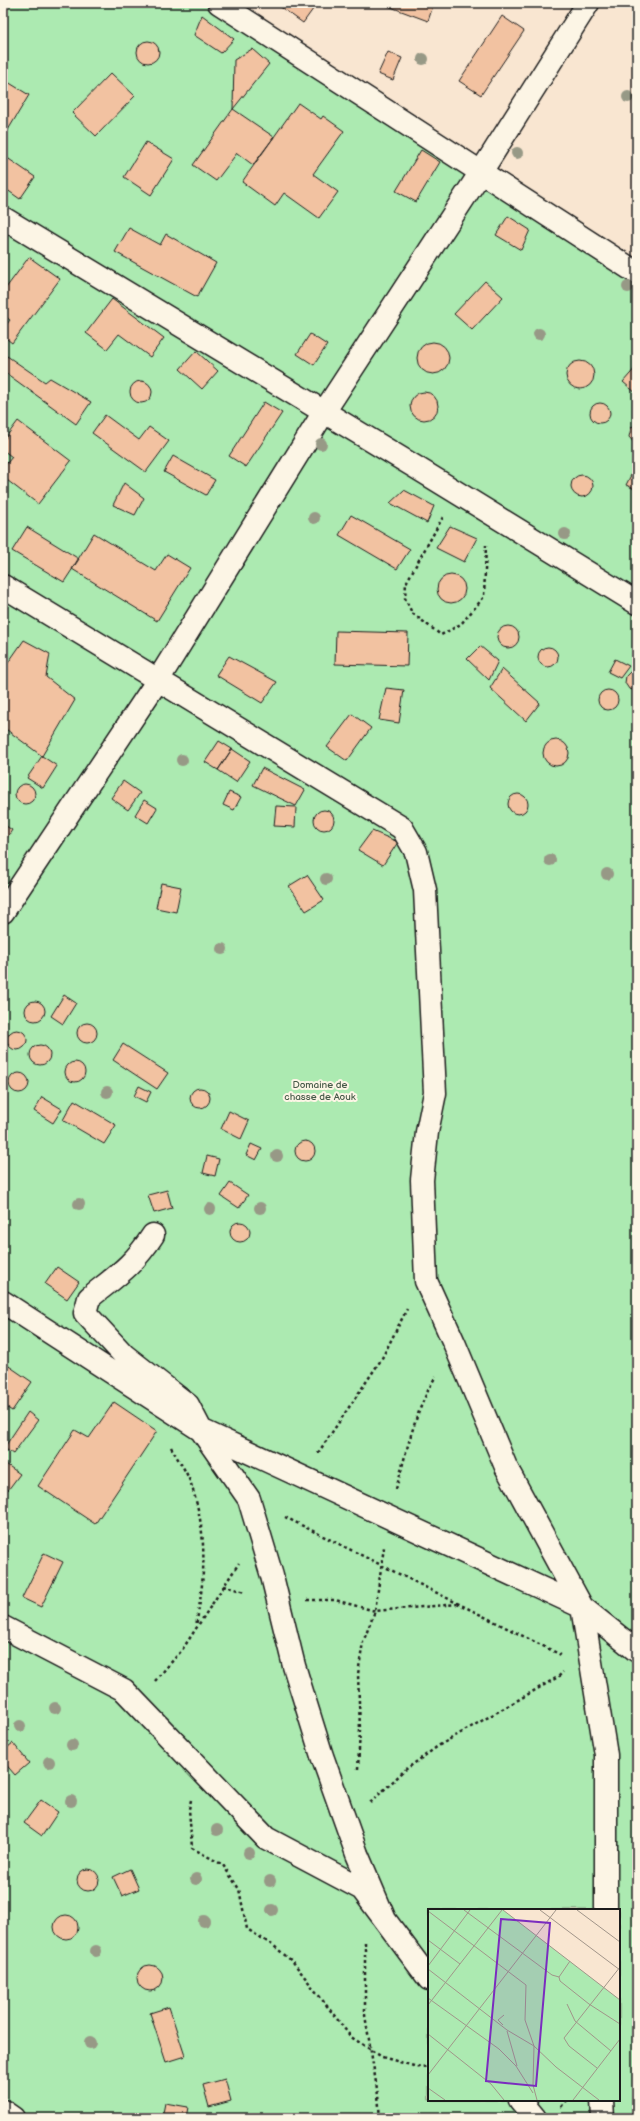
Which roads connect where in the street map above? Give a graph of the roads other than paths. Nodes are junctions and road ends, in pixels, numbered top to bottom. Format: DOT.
graph roads {
  1 [pos="219,3"];
  2 [pos="588,3"];
  3 [pos="481,172"];
  4 [pos="3,218"];
  5 [pos="637,273"];
  6 [pos="324,412"];
  7 [pos="3,586"];
  8 [pos="637,603"];
  9 [pos="158,680"];
  10 [pos="3,912"];
  11 [pos="153,1235"];
  12 [pos="3,1302"];
  13 [pos="201,1430"];
  14 [pos="582,1607"];
  15 [pos="3,1627"];
  16 [pos="637,1651"];
  17 [pos="606,1909"];
  18 [pos="385,1920"];
  19 [pos="428,1978"];
  20 [pos="521,2101"];
  21 [pos="602,2101"];
  22 [pos="3,2111"];
  23 [pos="13,2118"];
  24 [pos="535,2118"];
  25 [pos="603,2118"];
  1 -- 3 [label="street"];
  2 -- 3 [label="street"];
  3 -- 5 [label="street"];
  3 -- 6 [label="street"];
  4 -- 6 [label="street"];
  6 -- 8 [label="street"];
  6 -- 9 [label="street"];
  7 -- 9 [label="street"];
  9 -- 10 [label="street"];
  9 -- 14 [label="street"];
  11 -- 13 [label="street"];
  12 -- 13 [label="street"];
  13 -- 14 [label="street"];
  13 -- 18 [label="street"];
  14 -- 16 [label="street"];
  14 -- 17 [label="street"];
  15 -- 18 [label="street"];
  18 -- 19 [label="street"];
  20 -- 24 [label="street"];
  21 -- 25 [label="street"];
  22 -- 23 [label="street"];
}
